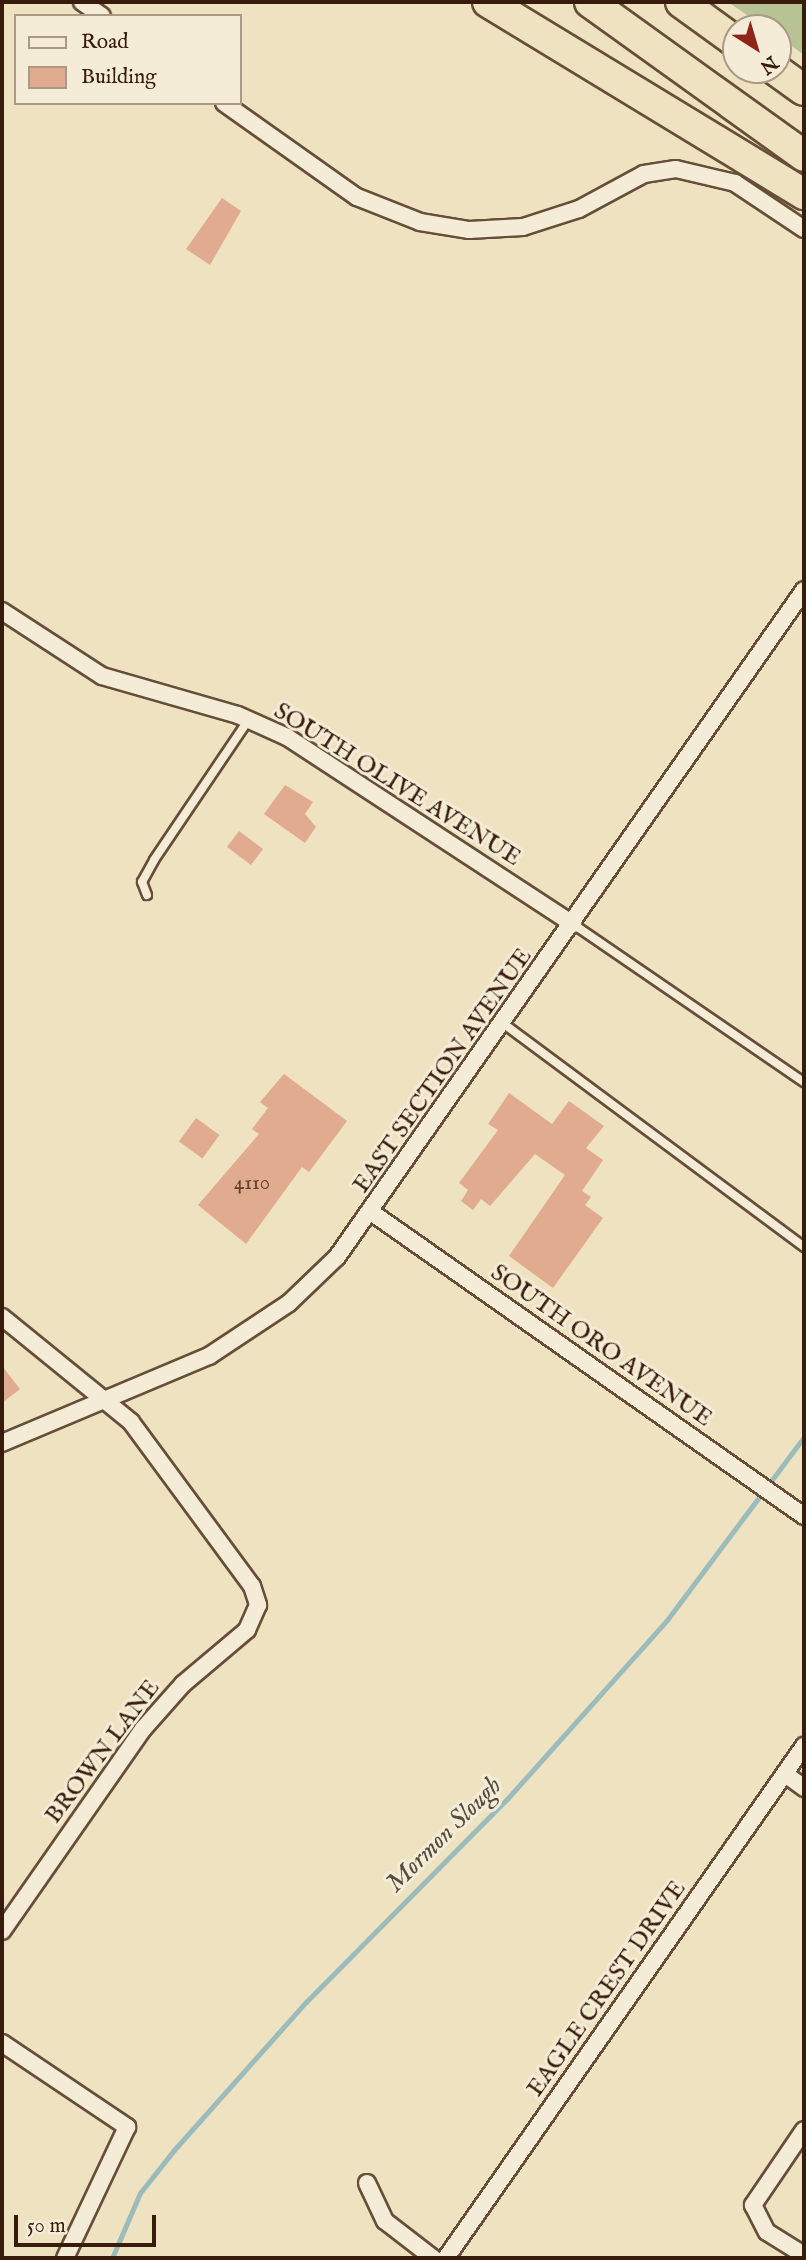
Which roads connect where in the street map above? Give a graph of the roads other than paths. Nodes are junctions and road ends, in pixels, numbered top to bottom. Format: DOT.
graph roads {
  1 [pos="82,2"];
  2 [pos="488,2"];
  3 [pos="590,2"];
  4 [pos="681,2"];
  5 [pos="99,14"];
  6 [pos="722,32"];
  7 [pos="227,105"];
  8 [pos="804,156"];
  9 [pos="804,194"];
  10 [pos="804,229"];
  11 [pos="804,590"];
  12 [pos="2,611"];
  13 [pos="249,719"];
  14 [pos="147,895"];
  15 [pos="573,924"];
  16 [pos="503,1024"];
  17 [pos="804,1082"];
  18 [pos="371,1212"];
  19 [pos="804,1247"];
  20 [pos="2,1317"];
  21 [pos="103,1397"];
  22 [pos="2,1443"];
  23 [pos="804,1516"];
  24 [pos="804,1746"];
  25 [pos="785,1774"];
  26 [pos="804,1788"];
  27 [pos="2,1931"];
  28 [pos="2,2043"];
  29 [pos="804,2130"];
  30 [pos="367,2183"];
  31 [pos="804,2255"];
  32 [pos="65,2258"];
  33 [pos="433,2258"];
  34 [pos="446,2258"];
  1 -- 5 [label="street"];
  2 -- 9 [label="highway"];
  3 -- 8 [label="highway"];
  4 -- 6 [label="highway"];
  7 -- 10 [label="street"];
  11 -- 15 [label="street, EAST SECTION AVENUE"];
  12 -- 13 [label="street, SOUTH OLIVE AVENUE"];
  13 -- 14 [label="lane"];
  13 -- 15 [label="street, SOUTH OLIVE AVENUE"];
  15 -- 16 [label="street, EAST SECTION AVENUE"];
  15 -- 17 [label="lane"];
  16 -- 18 [label="street, EAST SECTION AVENUE"];
  16 -- 19 [label="lane"];
  18 -- 21 [label="street, EAST SECTION AVENUE"];
  18 -- 23 [label="street, SOUTH ORO AVENUE"];
  20 -- 21 [label="street"];
  21 -- 22 [label="street, EAST SECTION AVENUE"];
  21 -- 27 [label="street, BROWN LANE"];
  24 -- 25 [label="street, EAGLE CREST DRIVE"];
  25 -- 26 [label="street"];
  25 -- 34 [label="street, EAGLE CREST DRIVE"];
  28 -- 32 [label="street"];
  29 -- 31 [label="street"];
  30 -- 33 [label="street"];
}
